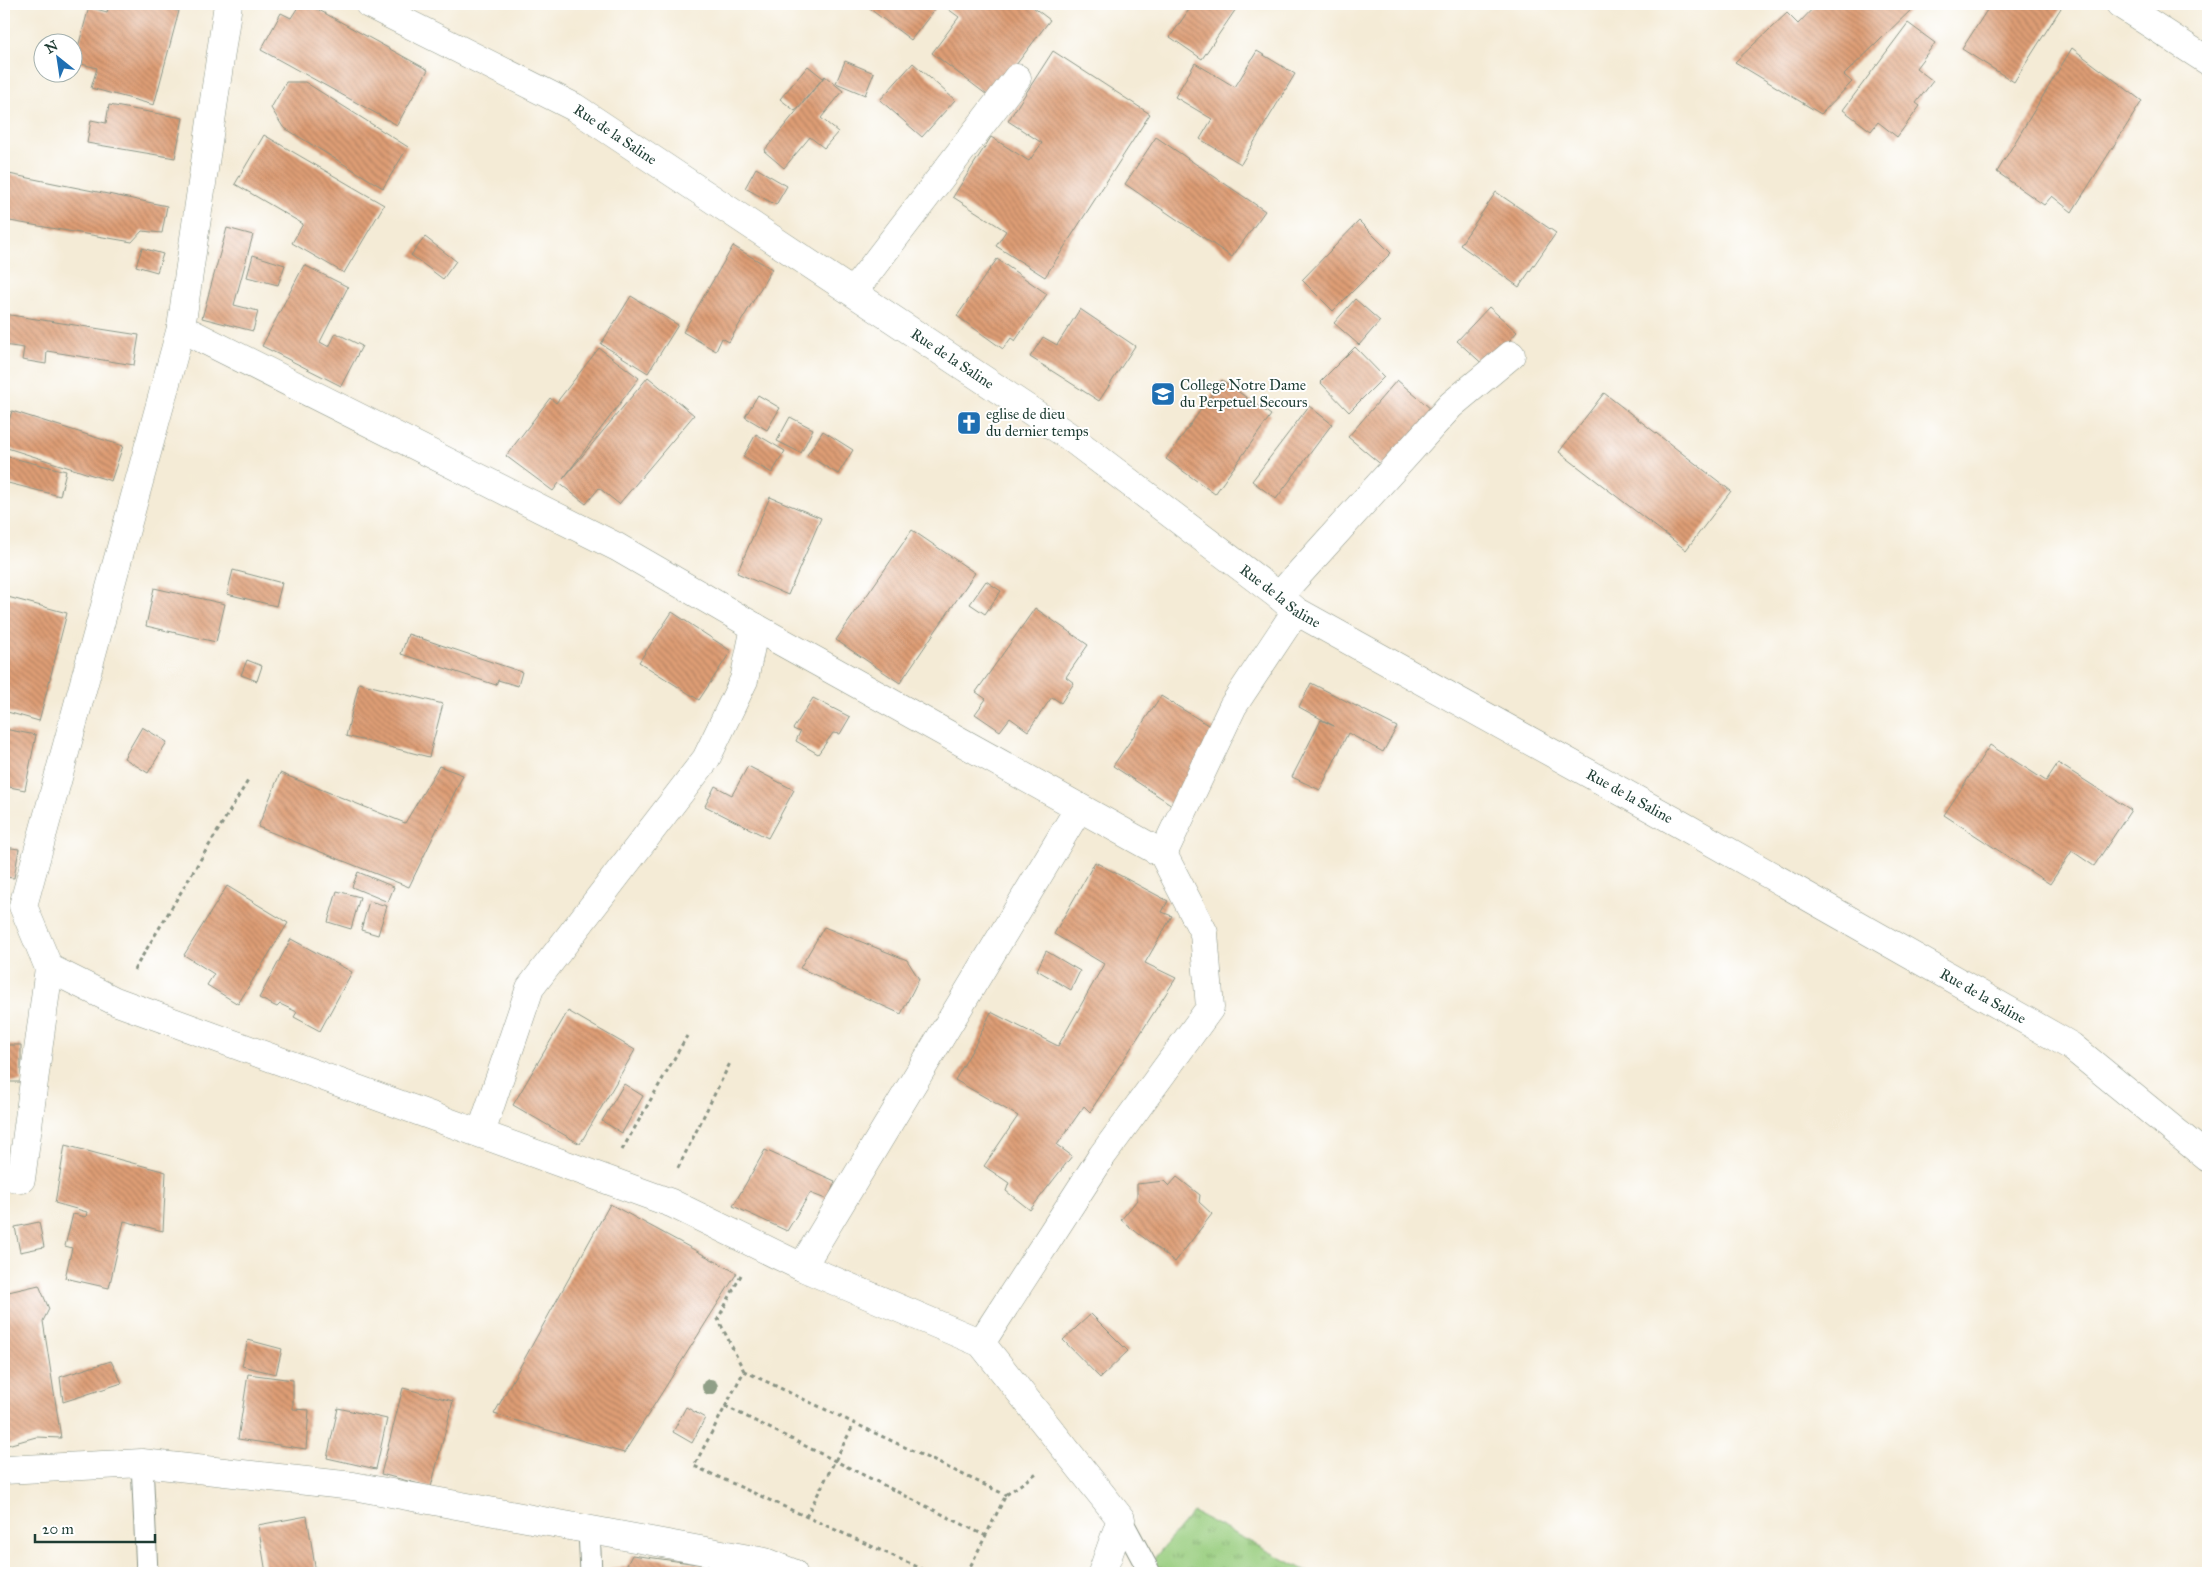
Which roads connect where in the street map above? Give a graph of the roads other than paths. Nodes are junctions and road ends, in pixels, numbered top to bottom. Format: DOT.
graph roads {
  1 [pos="228,4"];
  2 [pos="369,4"];
  3 [pos="2120,4"];
  4 [pos="2208,61"];
  5 [pos="1018,78"];
  6 [pos="853,292"];
  7 [pos="181,328"];
  8 [pos="1511,355"];
  9 [pos="1287,604"];
  10 [pos="755,627"];
  11 [pos="1079,808"];
  12 [pos="1163,854"];
  13 [pos="49,968"];
  14 [pos="481,1133"];
  15 [pos="2208,1158"];
  16 [pos="4,1175"];
  17 [pos="802,1267"];
  18 [pos="981,1342"];
  19 [pos="142,1462"];
  20 [pos="4,1470"];
  21 [pos="1121,1519"];
  22 [pos="589,1530"];
  23 [pos="147,1573"];
  24 [pos="591,1573"];
  25 [pos="793,1573"];
  26 [pos="1102,1573"];
  27 [pos="1150,1573"];
  1 -- 7 [label="street"];
  2 -- 6 [label="street, Rue de la Saline"];
  3 -- 4 [label="street"];
  5 -- 6 [label="street"];
  6 -- 9 [label="street, Rue de la Saline"];
  7 -- 10 [label="street"];
  7 -- 13 [label="street"];
  8 -- 9 [label="street"];
  9 -- 12 [label="street"];
  9 -- 15 [label="street, Rue de la Saline"];
  10 -- 11 [label="street"];
  10 -- 14 [label="street"];
  11 -- 12 [label="street"];
  11 -- 17 [label="street"];
  12 -- 18 [label="street"];
  13 -- 14 [label="street"];
  13 -- 16 [label="street"];
  14 -- 17 [label="street"];
  17 -- 18 [label="street"];
  18 -- 21 [label="street"];
  19 -- 20 [label="street"];
  19 -- 22 [label="street"];
  19 -- 23 [label="lane"];
  21 -- 26 [label="street"];
  21 -- 27 [label="lane"];
  22 -- 24 [label="lane"];
  22 -- 25 [label="street"];
}
